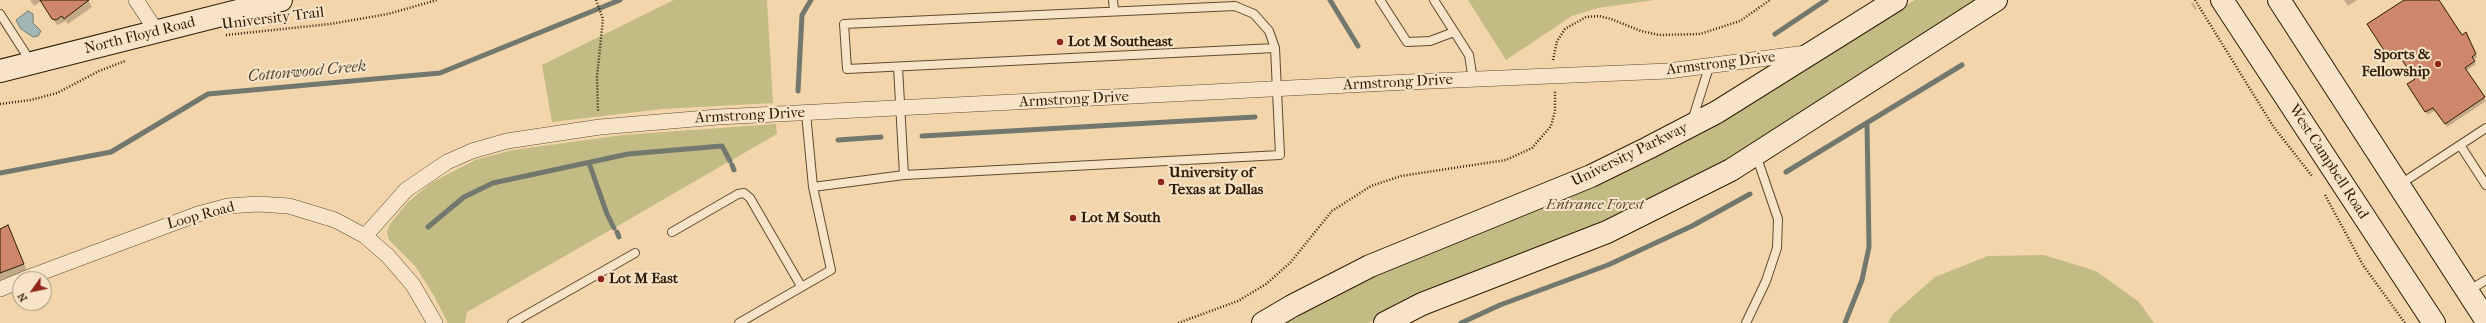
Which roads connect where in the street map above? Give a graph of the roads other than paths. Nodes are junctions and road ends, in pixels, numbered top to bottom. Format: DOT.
graph roads {
  1 [pos="136,0"];
  2 [pos="280,0"];
  3 [pos="1113,0"];
  4 [pos="1380,0"];
  5 [pos="1434,0"];
  6 [pos="1896,0"];
  7 [pos="1996,0"];
  8 [pos="2222,0"];
  9 [pos="2279,0"];
  10 [pos="1114,10"];
  11 [pos="0,14"];
  12 [pos="157,32"];
  13 [pos="1454,32"];
  14 [pos="1275,48"];
  15 [pos="1816,52"];
  16 [pos="32,63"];
  17 [pos="898,67"];
  18 [pos="1710,67"];
  19 [pos="0,71"];
  20 [pos="1473,80"];
  21 [pos="1278,90"];
  22 [pos="901,108"];
  23 [pos="806,113"];
  24 [pos="1690,126"];
  25 [pos="2486,128"];
  26 [pos="2460,146"];
  27 [pos="1755,154"];
  28 [pos="904,175"];
  29 [pos="2486,185"];
  30 [pos="2398,186"];
  31 [pos="813,187"];
  32 [pos="672,232"];
  33 [pos="365,236"];
  34 [pos="635,253"];
  35 [pos="45,271"];
  36 [pos="2486,280"];
  37 [pos="12,284"];
  38 [pos="801,286"];
  39 [pos="0,289"];
  40 [pos="2467,292"];
  41 [pos="2486,320"];
  42 [pos="435,323"];
  43 [pos="512,323"];
  44 [pos="739,323"];
  45 [pos="1263,323"];
  46 [pos="1385,323"];
  47 [pos="1746,323"];
  48 [pos="2434,323"];
  1 -- 12 [label="street"];
  2 -- 12 [label="street, North Floyd Road"];
  3 -- 10 [label="lane"];
  4 -- 13 [label="lane"];
  5 -- 13 [label="lane"];
  6 -- 15 [label="street, University Parkway"];
  7 -- 27 [label="street"];
  8 -- 48 [label="street, West Campbell Road"];
  9 -- 30 [label="street"];
  10 -- 14 [label="lane"];
  10 -- 17 [label="lane"];
  11 -- 16 [label="lane"];
  12 -- 16 [label="street, North Floyd Road"];
  13 -- 20 [label="lane"];
  14 -- 17 [label="lane"];
  14 -- 21 [label="lane"];
  15 -- 18 [label="street, Armstrong Drive"];
  15 -- 24 [label="street, University Parkway"];
  16 -- 19 [label="street, North Floyd Road"];
  17 -- 22 [label="lane"];
  18 -- 20 [label="street, Armstrong Drive"];
  18 -- 24 [label="lane"];
  20 -- 21 [label="street, Armstrong Drive"];
  21 -- 22 [label="street, Armstrong Drive"];
  21 -- 28 [label="lane"];
  22 -- 23 [label="street, Armstrong Drive"];
  22 -- 28 [label="lane"];
  23 -- 31 [label="lane"];
  23 -- 33 [label="street, Armstrong Drive"];
  24 -- 45 [label="street, University Parkway"];
  25 -- 26 [label="lane"];
  26 -- 29 [label="lane"];
  26 -- 30 [label="lane"];
  27 -- 46 [label="street"];
  27 -- 47 [label="lane"];
  28 -- 31 [label="lane"];
  30 -- 40 [label="street"];
  31 -- 38 [label="lane"];
  32 -- 38 [label="lane"];
  33 -- 35 [label="street, Loop Road"];
  33 -- 42 [label="street, Loop Road"];
  34 -- 43 [label="lane"];
  36 -- 40 [label="lane"];
  37 -- 39 [label="street"];
  38 -- 44 [label="lane"];
  40 -- 41 [label="street"];
}
